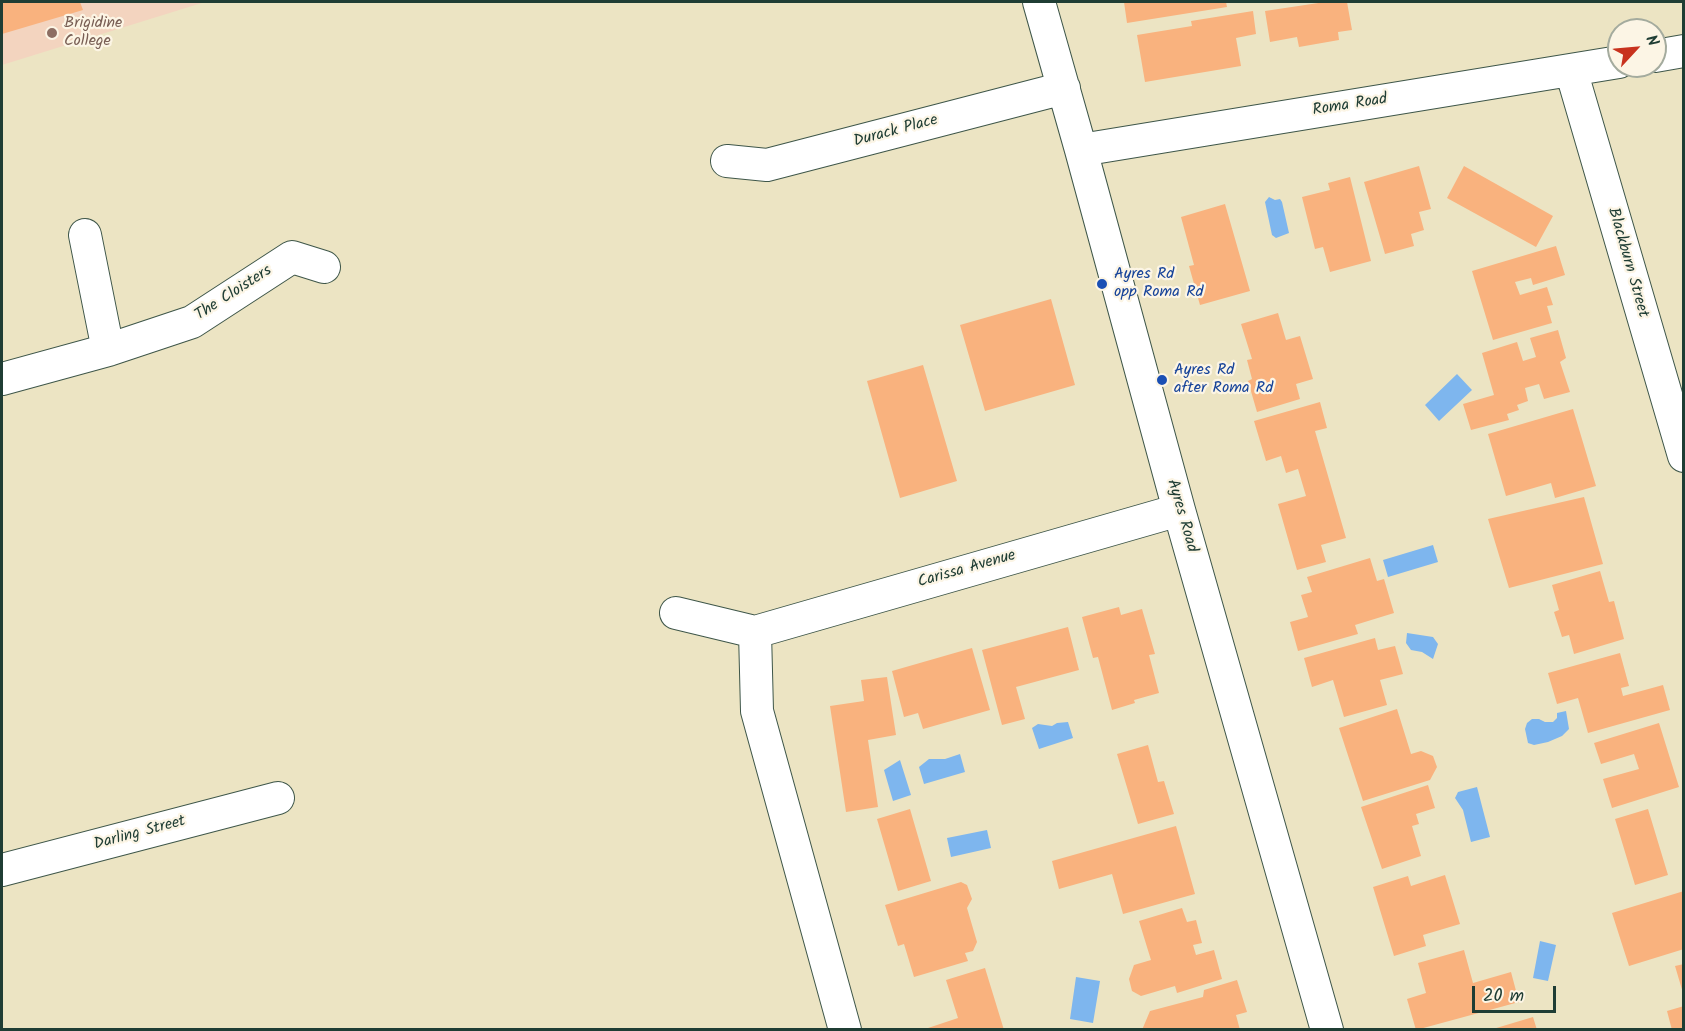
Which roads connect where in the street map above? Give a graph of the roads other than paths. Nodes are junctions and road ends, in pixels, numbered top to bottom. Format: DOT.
graph roads {
  1 [pos="1039,2"];
  2 [pos="1683,51"];
  3 [pos="1667,54"];
  4 [pos="1607,64"];
  5 [pos="1571,70"];
  6 [pos="1064,88"];
  7 [pos="1081,150"];
  8 [pos="727,161"];
  9 [pos="85,235"];
  10 [pos="324,267"];
  11 [pos="108,350"];
  12 [pos="2,379"];
  13 [pos="1683,456"];
  14 [pos="1179,510"];
  15 [pos="676,613"];
  16 [pos="755,632"];
  17 [pos="278,798"];
  18 [pos="2,870"];
  19 [pos="845,1029"];
  20 [pos="1328,1029"];
  1 -- 6 [label="street, Ayres Road"];
  2 -- 3 [label="street"];
  4 -- 5 [label="street, Roma Road"];
  5 -- 7 [label="street, Roma Road"];
  5 -- 13 [label="street, Blackburn Street"];
  6 -- 7 [label="street, Ayres Road"];
  6 -- 8 [label="street, Durack Place"];
  7 -- 14 [label="street, Ayres Road"];
  9 -- 11 [label="street"];
  10 -- 11 [label="street, The Cloisters"];
  11 -- 12 [label="street, The Cloisters"];
  14 -- 16 [label="street, Carissa Avenue"];
  14 -- 20 [label="street, Ayres Road"];
  15 -- 16 [label="street, Carissa Avenue"];
  16 -- 19 [label="street"];
  17 -- 18 [label="street, Darling Street"];
}
